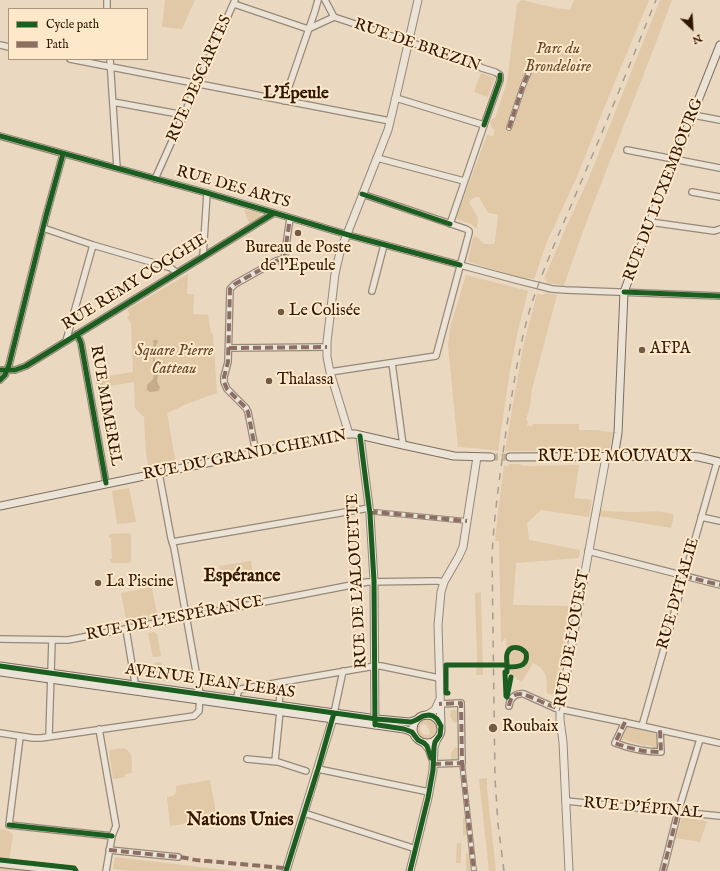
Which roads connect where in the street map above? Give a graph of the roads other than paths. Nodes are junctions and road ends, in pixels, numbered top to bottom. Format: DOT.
graph roads {
  1 [pos="318,0"];
  2 [pos="325,0"];
  3 [pos="418,0"];
  4 [pos="234,2"];
  5 [pos="334,17"];
  6 [pos="308,29"];
  7 [pos="408,42"];
  8 [pos="720,45"];
  9 [pos="75,60"];
  10 [pos="110,60"];
  11 [pos="111,67"];
  12 [pos="531,68"];
  13 [pos="198,84"];
  14 [pos="396,98"];
  15 [pos="284,101"];
  16 [pos="113,102"];
  17 [pos="184,115"];
  18 [pos="693,115"];
  19 [pos="720,120"];
  20 [pos="390,121"];
  21 [pos="484,125"];
  22 [pos="509,128"];
  23 [pos="0,136"];
  24 [pos="627,150"];
  25 [pos="63,154"];
  26 [pos="377,158"];
  27 [pos="675,160"];
  28 [pos="118,168"];
  29 [pos="720,168"];
  30 [pos="155,179"];
  31 [pos="464,181"];
  32 [pos="692,192"];
  33 [pos="207,193"];
  34 [pos="362,194"];
  35 [pos="720,198"];
  36 [pos="274,213"];
  37 [pos="290,218"];
  38 [pos="650,222"];
  39 [pos="450,224"];
  40 [pos="43,228"];
  41 [pos="720,229"];
  42 [pos="347,234"];
  43 [pos="384,244"];
  44 [pos="93,245"];
  45 [pos="203,256"];
  46 [pos="460,265"];
  47 [pos="177,273"];
  48 [pos="372,291"];
  49 [pos="624,292"];
  50 [pos="720,296"];
  51 [pos="77,334"];
  52 [pos="66,341"];
  53 [pos="327,347"];
  54 [pos="229,348"];
  55 [pos="392,363"];
  56 [pos="0,370"];
  57 [pos="8,370"];
  58 [pos="330,372"];
  59 [pos="0,380"];
  60 [pos="349,434"];
  61 [pos="360,436"];
  62 [pos="403,446"];
  63 [pos="256,453"];
  64 [pos="477,457"];
  65 [pos="491,457"];
  66 [pos="510,457"];
  67 [pos="606,457"];
  68 [pos="614,457"];
  69 [pos="718,462"];
  70 [pos="158,473"];
  71 [pos="106,483"];
  72 [pos="0,506"];
  73 [pos="369,511"];
  74 [pos="701,517"];
  75 [pos="467,521"];
  76 [pos="720,522"];
  77 [pos="172,542"];
  78 [pos="588,551"];
  79 [pos="684,576"];
  80 [pos="374,581"];
  81 [pos="444,582"];
  82 [pos="720,584"];
  83 [pos="186,617"];
  84 [pos="126,628"];
  85 [pos="0,640"];
  86 [pos="52,640"];
  87 [pos="0,666"];
  88 [pos="375,666"];
  89 [pos="343,671"];
  90 [pos="0,672"];
  91 [pos="51,676"];
  92 [pos="439,678"];
  93 [pos="281,682"];
  94 [pos="136,688"];
  95 [pos="200,697"];
  96 [pos="236,702"];
  97 [pos="440,702"];
  98 [pos="508,706"];
  99 [pos="280,708"];
  100 [pos="560,709"];
  101 [pos="427,715"];
  102 [pos="333,716"];
  103 [pos="416,720"];
  104 [pos="375,722"];
  105 [pos="625,722"];
  106 [pos="441,726"];
  107 [pos="642,726"];
  108 [pos="99,729"];
  109 [pos="660,730"];
  110 [pos="0,733"];
  111 [pos="414,734"];
  112 [pos="49,736"];
  113 [pos="20,737"];
  114 [pos="437,739"];
  115 [pos="700,739"];
  116 [pos="424,742"];
  117 [pos="720,743"];
  118 [pos="247,759"];
  119 [pos="275,762"];
  120 [pos="462,763"];
  121 [pos="433,764"];
  122 [pos="318,769"];
  123 [pos="306,771"];
  124 [pos="429,792"];
  125 [pos="566,801"];
  126 [pos="678,812"];
  127 [pos="304,813"];
  128 [pos="720,816"];
  129 [pos="112,836"];
  130 [pos="416,849"];
  131 [pos="109,850"];
  132 [pos="178,857"];
  133 [pos="0,863"];
  134 [pos="73,871"];
  135 [pos="106,871"];
  136 [pos="286,871"];
  137 [pos="410,871"];
  138 [pos="474,871"];
  139 [pos="569,871"];
  140 [pos="663,871"];
  1 -- 6 [label="street"];
  2 -- 5 [label="street"];
  3 -- 7 [label="street"];
  4 -- 6 [label="street"];
  4 -- 13 [label="street, RUE DESCARTES"];
  5 -- 6 [label="street"];
  5 -- 7 [label="street, RUE DE BREZIN"];
  6 -- 15 [label="street"];
  7 -- 14 [label="street"];
  7 -- 21 [label="street, RUE DE BREZIN"];
  8 -- 18 [label="street, RUE DU LUXEMBOURG"];
  9 -- 11 [label="street"];
  10 -- 11 [label="street"];
  11 -- 13 [label="street"];
  11 -- 16 [label="street"];
  12 -- 22 [label="street"];
  13 -- 15 [label="street"];
  13 -- 17 [label="street, RUE DESCARTES"];
  14 -- 20 [label="street"];
  14 -- 21 [label="street"];
  15 -- 20 [label="street"];
  16 -- 17 [label="street"];
  16 -- 28 [label="street"];
  17 -- 30 [label="street, RUE DESCARTES"];
  18 -- 19 [label="street"];
  18 -- 27 [label="street, RUE DU LUXEMBOURG"];
  20 -- 26 [label="street"];
  21 -- 31 [label="street"];
  23 -- 25 [label="street, RUE DES ARTS"];
  24 -- 27 [label="street"];
  25 -- 28 [label="street, RUE DES ARTS"];
  25 -- 40 [label="street"];
  26 -- 31 [label="street"];
  26 -- 34 [label="street"];
  27 -- 29 [label="street"];
  27 -- 38 [label="street, RUE DU LUXEMBOURG"];
  28 -- 30 [label="street, RUE DES ARTS"];
  30 -- 33 [label="street, RUE DES ARTS"];
  31 -- 39 [label="street"];
  32 -- 35 [label="street"];
  33 -- 36 [label="street, RUE DES ARTS"];
  33 -- 45 [label="street"];
  34 -- 39 [label="street"];
  34 -- 42 [label="street"];
  36 -- 37 [label="street, RUE DES ARTS"];
  36 -- 45 [label="street, RUE REMY COGGHE"];
  37 -- 42 [label="street, RUE DES ARTS"];
  37 -- 54 [label="street"];
  38 -- 41 [label="street"];
  38 -- 49 [label="street, RUE DU LUXEMBOURG"];
  39 -- 46 [label="street"];
  40 -- 44 [label="street"];
  40 -- 57 [label="street"];
  42 -- 43 [label="street, RUE DES ARTS"];
  42 -- 53 [label="street"];
  43 -- 46 [label="street, RUE DES ARTS"];
  43 -- 48 [label="street"];
  44 -- 47 [label="street"];
  44 -- 52 [label="street"];
  45 -- 47 [label="street, RUE REMY COGGHE"];
  46 -- 49 [label="street, RUE DES ARTS"];
  46 -- 55 [label="street"];
  47 -- 51 [label="street, RUE REMY COGGHE"];
  49 -- 50 [label="street, RUE DES ARTS"];
  49 -- 68 [label="street, RUE DU LUXEMBOURG"];
  51 -- 52 [label="street, RUE REMY COGGHE"];
  51 -- 71 [label="street, RUE MIMEREL"];
  52 -- 57 [label="street, RUE REMY COGGHE"];
  53 -- 54 [label="street"];
  53 -- 58 [label="street"];
  54 -- 63 [label="street"];
  55 -- 58 [label="street"];
  55 -- 62 [label="street"];
  56 -- 57 [label="street, RUE REMY COGGHE"];
  57 -- 59 [label="street"];
  58 -- 60 [label="street"];
  60 -- 61 [label="street, RUE DU GRAND CHEMIN"];
  60 -- 63 [label="street, RUE DU GRAND CHEMIN"];
  61 -- 62 [label="street, RUE DU GRAND CHEMIN"];
  61 -- 73 [label="street, RUE DE L'ALOUETTE"];
  62 -- 64 [label="street, RUE DU GRAND CHEMIN"];
  63 -- 70 [label="street, RUE DU GRAND CHEMIN"];
  64 -- 65 [label="street, RUE DU GRAND CHEMIN"];
  64 -- 75 [label="street"];
  66 -- 67 [label="street, RUE DE MOUVAUX"];
  67 -- 68 [label="street, RUE DE MOUVAUX"];
  67 -- 78 [label="street, RUE DE L'OUEST"];
  68 -- 69 [label="street, RUE DE MOUVAUX"];
  69 -- 74 [label="street, RUE D'ITALIE"];
  70 -- 71 [label="street, RUE DU GRAND CHEMIN"];
  70 -- 77 [label="street"];
  71 -- 72 [label="street, RUE DU GRAND CHEMIN"];
  73 -- 75 [label="street"];
  73 -- 77 [label="street"];
  73 -- 80 [label="street, RUE DE L'ALOUETTE"];
  74 -- 76 [label="street"];
  74 -- 79 [label="street, RUE D'ITALIE"];
  75 -- 81 [label="street"];
  77 -- 83 [label="street"];
  78 -- 79 [label="street"];
  78 -- 100 [label="street, RUE DE L'OUEST"];
  79 -- 82 [label="street"];
  79 -- 107 [label="street, RUE D'ITALIE"];
  80 -- 81 [label="street, RUE DE L'ESPÉRANCE"];
  80 -- 83 [label="street, RUE DE L'ESPÉRANCE"];
  80 -- 88 [label="street, RUE DE L'ALOUETTE"];
  81 -- 92 [label="street"];
  83 -- 84 [label="street, RUE DE L'ESPÉRANCE"];
  83 -- 95 [label="street"];
  84 -- 86 [label="street, RUE DE L'ESPÉRANCE"];
  84 -- 94 [label="street"];
  85 -- 86 [label="street, RUE DE L'ESPÉRANCE"];
  86 -- 91 [label="street"];
  87 -- 91 [label="street, AVENUE JEAN LEBAS"];
  88 -- 89 [label="street"];
  88 -- 92 [label="street"];
  88 -- 104 [label="street, RUE DE L'ALOUETTE"];
  89 -- 93 [label="street"];
  89 -- 102 [label="street"];
  90 -- 91 [label="street, AVENUE JEAN LEBAS"];
  91 -- 94 [label="street, AVENUE JEAN LEBAS"];
  91 -- 112 [label="street"];
  92 -- 97 [label="street"];
  93 -- 96 [label="street"];
  93 -- 99 [label="street"];
  94 -- 95 [label="street, AVENUE JEAN LEBAS"];
  95 -- 96 [label="street, AVENUE JEAN LEBAS"];
  95 -- 108 [label="street"];
  96 -- 99 [label="street, AVENUE JEAN LEBAS"];
  97 -- 101 [label="street"];
  97 -- 106 [label="street"];
  97 -- 120 [label="street"];
  98 -- 100 [label="street"];
  99 -- 102 [label="street, AVENUE JEAN LEBAS"];
  99 -- 119 [label="street"];
  100 -- 105 [label="street"];
  100 -- 125 [label="street, RUE DE L'OUEST"];
  101 -- 103 [label="street"];
  101 -- 106 [label="street"];
  102 -- 104 [label="street, AVENUE JEAN LEBAS"];
  102 -- 122 [label="street"];
  103 -- 104 [label="street, AVENUE JEAN LEBAS"];
  103 -- 111 [label="street"];
  104 -- 111 [label="street, AVENUE JEAN LEBAS"];
  105 -- 107 [label="street"];
  105 -- 109 [label="street"];
  106 -- 114 [label="street"];
  107 -- 109 [label="street"];
  108 -- 112 [label="street"];
  108 -- 129 [label="street"];
  109 -- 115 [label="street"];
  110 -- 113 [label="street"];
  111 -- 116 [label="street"];
  112 -- 113 [label="street"];
  113 -- 129 [label="street"];
  114 -- 116 [label="street"];
  114 -- 121 [label="street"];
  115 -- 117 [label="street"];
  115 -- 126 [label="street"];
  116 -- 121 [label="street"];
  118 -- 119 [label="street"];
  119 -- 123 [label="street"];
  120 -- 121 [label="street"];
  120 -- 138 [label="street"];
  121 -- 124 [label="street"];
  122 -- 124 [label="street"];
  122 -- 127 [label="street"];
  124 -- 130 [label="street"];
  125 -- 126 [label="street, RUE D'ÉPINAL"];
  125 -- 139 [label="street, RUE DE L'OUEST"];
  126 -- 128 [label="street, RUE D'ÉPINAL"];
  126 -- 140 [label="street"];
  127 -- 130 [label="street"];
  127 -- 136 [label="street"];
  129 -- 131 [label="street"];
  130 -- 137 [label="street"];
  131 -- 132 [label="street"];
  131 -- 135 [label="street"];
  133 -- 134 [label="main road"];
}
